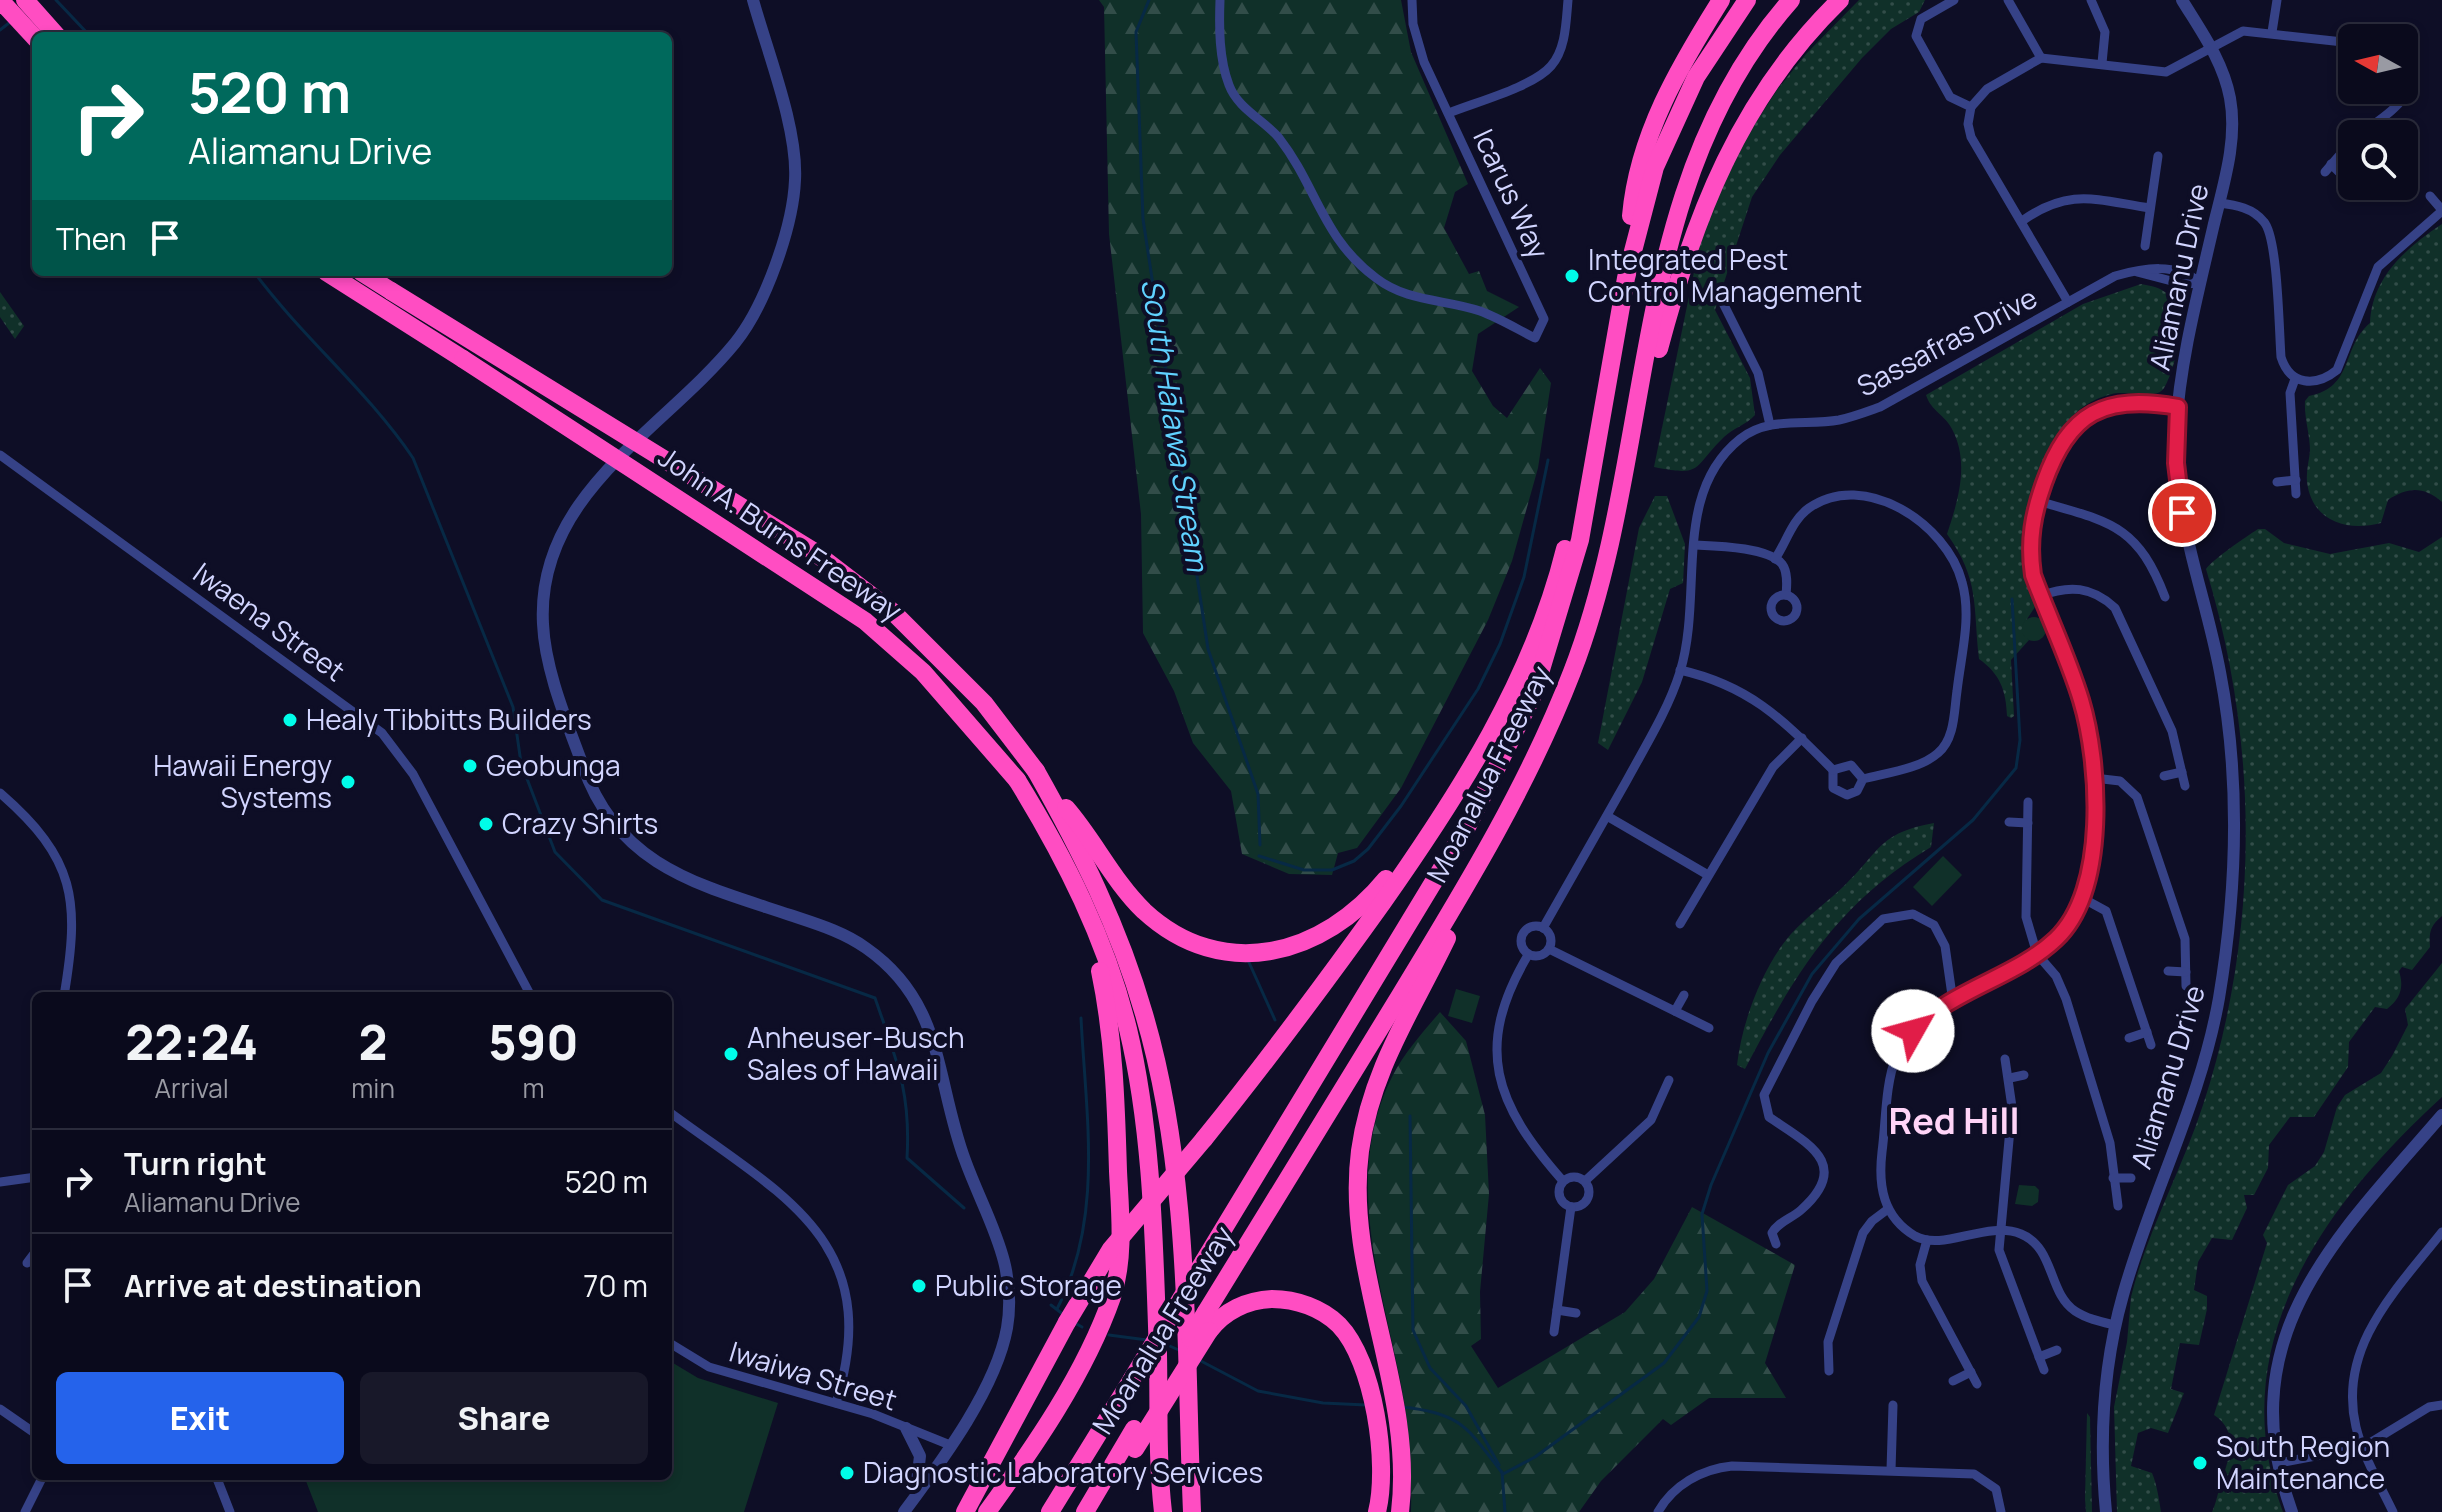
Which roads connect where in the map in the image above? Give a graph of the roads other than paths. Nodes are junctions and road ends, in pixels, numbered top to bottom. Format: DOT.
graph roads {
  1 [pos="0,0"];
  2 [pos="25,0"];
  3 [pos="753,0"];
  4 [pos="1220,0"];
  5 [pos="1412,0"];
  6 [pos="1568,0"];
  7 [pos="1721,0"];
  8 [pos="1747,0"];
  9 [pos="1791,0"];
  10 [pos="1840,0"];
  11 [pos="1954,0"];
  12 [pos="2008,0"];
  13 [pos="2091,0"];
  14 [pos="2182,0"];
  15 [pos="2277,0"];
  16 [pos="53,32"];
  17 [pos="2272,32"];
  18 [pos="32,35"];
  19 [pos="2338,41"];
  20 [pos="2210,46"];
  21 [pos="2041,58"];
  22 [pos="2102,63"];
  23 [pos="2398,104"];
  24 [pos="1971,107"];
  25 [pos="1449,113"];
  26 [pos="2378,120"];
  27 [pos="2158,156"];
  28 [pos="2338,157"];
  29 [pos="2338,173"];
  30 [pos="2430,196"];
  31 [pos="2219,203"];
  32 [pos="2150,208"];
  33 [pos="2442,210"];
  34 [pos="2022,221"];
  35 [pos="2145,246"];
  36 [pos="332,276"];
  37 [pos="367,276"];
  38 [pos="1626,278"];
  39 [pos="2201,283"];
  40 [pos="2068,302"];
  41 [pos="1723,303"];
  42 [pos="1610,374"];
  43 [pos="2295,379"];
  44 [pos="2178,407"];
  45 [pos="1770,425"];
  46 [pos="0,455"];
  47 [pos="2296,480"];
  48 [pos="2277,482"];
  49 [pos="2296,494"];
  50 [pos="2038,501"];
  51 [pos="1620,503"];
  52 [pos="1695,545"];
  53 [pos="1775,559"];
  54 [pos="1786,595"];
  55 [pos="2040,596"];
  56 [pos="2165,597"];
  57 [pos="1680,670"];
  58 [pos="1519,677"];
  59 [pos="1802,738"];
  60 [pos="1833,770"];
  61 [pos="1036,771"];
  62 [pos="2182,772"];
  63 [pos="2164,776"];
  64 [pos="2094,778"];
  65 [pos="1863,779"];
  66 [pos="2185,786"];
  67 [pos="0,793"];
  68 [pos="2028,802"];
  69 [pos="1508,811"];
  70 [pos="1607,816"];
  71 [pos="2009,822"];
  72 [pos="2028,823"];
  73 [pos="1071,873"];
  74 [pos="1708,875"];
  75 [pos="2084,899"];
  76 [pos="1680,924"];
  77 [pos="1543,928"];
  78 [pos="1549,949"];
  79 [pos="2037,954"];
  80 [pos="1528,955"];
  81 [pos="2168,971"];
  82 [pos="2186,972"];
  83 [pos="2186,986"];
  84 [pos="64,992"];
  85 [pos="529,992"];
  86 [pos="1684,995"];
  87 [pos="1953,1002"];
  88 [pos="1675,1011"];
  89 [pos="1709,1028"];
  90 [pos="2147,1032"];
  91 [pos="2129,1038"];
  92 [pos="2151,1045"];
  93 [pos="2005,1059"];
  94 [pos="2024,1075"];
  95 [pos="2010,1078"];
  96 [pos="1669,1080"];
  97 [pos="672,1114"];
  98 [pos="2442,1115"];
  99 [pos="32,1178"];
  100 [pos="2113,1178"];
  101 [pos="2131,1178"];
  102 [pos="1563,1181"];
  103 [pos="1585,1181"];
  104 [pos="0,1182"];
  105 [pos="2118,1206"];
  106 [pos="1571,1207"];
  107 [pos="1888,1209"];
  108 [pos="2001,1231"];
  109 [pos="2442,1232"];
  110 [pos="1927,1240"];
  111 [pos="1776,1244"];
  112 [pos="32,1256"];
  113 [pos="27,1263"];
  114 [pos="1557,1310"];
  115 [pos="1576,1313"];
  116 [pos="1208,1321"];
  117 [pos="2115,1325"];
  118 [pos="1554,1332"];
  119 [pos="672,1344"];
  120 [pos="2057,1350"];
  121 [pos="2039,1357"];
  122 [pos="2044,1370"];
  123 [pos="1829,1371"];
  124 [pos="1971,1372"];
  125 [pos="1953,1381"];
  126 [pos="1187,1382"];
  127 [pos="1977,1384"];
  128 [pos="836,1403"];
  129 [pos="1893,1405"];
  130 [pos="2442,1405"];
  131 [pos="0,1409"];
  132 [pos="906,1428"];
  133 [pos="32,1431"];
  134 [pos="950,1445"];
  135 [pos="2363,1447"];
  136 [pos="2279,1463"];
  137 [pos="1891,1470"];
  138 [pos="41,1480"];
  139 [pos="218,1480"];
  140 [pos="915,1497"];
  141 [pos="25,1512"];
  142 [pos="230,1512"];
  143 [pos="904,1512"];
  144 [pos="965,1512"];
  145 [pos="987,1512"];
  146 [pos="1050,1512"];
  147 [pos="1086,1512"];
  148 [pos="1161,1512"];
  149 [pos="1192,1512"];
  150 [pos="1203,1512"];
  151 [pos="1377,1512"];
  152 [pos="1400,1512"];
  153 [pos="1658,1512"];
  154 [pos="2001,1512"];
  155 [pos="2106,1512"];
  156 [pos="2292,1512"];
  157 [pos="2393,1512"];
  1 -- 18 [label="highway"];
  2 -- 16 [label="highway"];
  3 -- 134 [label="street"];
  4 -- 25 [label="street, Icarus Way"];
  5 -- 25 [label="street, Icarus Way"];
  6 -- 25 [label="street"];
  7 -- 38 [label="highway"];
  8 -- 38 [label="highway, Moanalua Freeway"];
  9 -- 51 [label="highway, Moanalua Freeway"];
  10 -- 51 [label="highway"];
  11 -- 24 [label="street"];
  12 -- 21 [label="street"];
  13 -- 22 [label="street"];
  14 -- 20 [label="street, Aliamanu Drive"];
  15 -- 17 [label="street"];
  17 -- 19 [label="street"];
  17 -- 20 [label="street"];
  20 -- 22 [label="street"];
  20 -- 31 [label="street, Aliamanu Drive"];
  21 -- 22 [label="street"];
  21 -- 24 [label="street"];
  23 -- 26 [label="street"];
  24 -- 34 [label="street"];
  27 -- 32 [label="street"];
  28 -- 29 [label="street"];
  30 -- 33 [label="street"];
  31 -- 39 [label="street, Aliamanu Drive"];
  31 -- 43 [label="street"];
  32 -- 34 [label="street"];
  32 -- 35 [label="street"];
  33 -- 43 [label="street"];
  34 -- 40 [label="street"];
  36 -- 73 [label="highway, John A. Burns Freeway, bridge"];
  37 -- 61 [label="highway, John A. Burns Freeway, bridge"];
  38 -- 42 [label="highway, Moanalua Freeway"];
  39 -- 40 [label="street, Sassafras Drive"];
  39 -- 44 [label="street, Aliamanu Drive"];
  40 -- 45 [label="street, Sassafras Drive"];
  41 -- 45 [label="street"];
  42 -- 58 [label="highway"];
  42 -- 146 [label="highway, Moanalua Freeway, bridge"];
  43 -- 47 [label="street"];
  44 -- 50 [label="street"];
  44 -- 117 [label="street, Aliamanu Drive"];
  45 -- 52 [label="street, Sassafras Drive"];
  46 -- 85 [label="street, Iwaena Street"];
  47 -- 48 [label="street"];
  47 -- 49 [label="street"];
  50 -- 55 [label="street"];
  50 -- 56 [label="street"];
  51 -- 69 [label="highway, Moanalua Freeway"];
  52 -- 53 [label="street"];
  52 -- 57 [label="street, Sassafras Drive"];
  53 -- 54 [label="street"];
  53 -- 65 [label="street"];
  55 -- 62 [label="street"];
  55 -- 64 [label="street"];
  57 -- 59 [label="street"];
  57 -- 70 [label="street, Sassafras Drive"];
  58 -- 61 [label="highway"];
  58 -- 144 [label="highway, bridge"];
  59 -- 60 [label="street"];
  59 -- 74 [label="street"];
  60 -- 65 [label="street"];
  60 -- 65 [label="street"];
  61 -- 126 [label="highway, John A. Burns Freeway, bridge"];
  62 -- 63 [label="street"];
  62 -- 66 [label="street"];
  64 -- 75 [label="street"];
  64 -- 82 [label="street"];
  67 -- 84 [label="street"];
  68 -- 72 [label="street"];
  69 -- 116 [label="highway, Moanalua Freeway"];
  69 -- 152 [label="highway"];
  70 -- 74 [label="street"];
  70 -- 77 [label="street, Sassafras Drive"];
  71 -- 72 [label="street"];
  72 -- 79 [label="street"];
  73 -- 145 [label="highway"];
  73 -- 148 [label="highway, John A. Burns Freeway, bridge"];
  74 -- 76 [label="street"];
  75 -- 79 [label="street"];
  75 -- 90 [label="street"];
  77 -- 78 [label="street"];
  77 -- 80 [label="street, Sassafras Drive"];
  78 -- 80 [label="street"];
  78 -- 88 [label="street"];
  79 -- 87 [label="street"];
  79 -- 100 [label="street"];
  80 -- 102 [label="street, Sassafras Drive"];
  81 -- 82 [label="street"];
  82 -- 83 [label="street"];
  86 -- 88 [label="street"];
  87 -- 107 [label="street"];
  87 -- 111 [label="street"];
  88 -- 89 [label="street"];
  90 -- 91 [label="street"];
  90 -- 92 [label="street"];
  93 -- 95 [label="street"];
  94 -- 95 [label="street"];
  95 -- 108 [label="street"];
  96 -- 103 [label="street, Sassafras Drive"];
  97 -- 128 [label="street"];
  98 -- 136 [label="street"];
  99 -- 104 [label="street"];
  100 -- 101 [label="street"];
  100 -- 105 [label="street"];
  102 -- 103 [label="street"];
  102 -- 106 [label="street, Sassafras Drive"];
  103 -- 106 [label="street, Sassafras Drive"];
  106 -- 114 [label="street, Sassafras Drive"];
  107 -- 110 [label="street"];
  107 -- 123 [label="street"];
  108 -- 110 [label="street"];
  108 -- 117 [label="street"];
  108 -- 121 [label="street"];
  109 -- 135 [label="street"];
  110 -- 124 [label="street"];
  112 -- 113 [label="street"];
  114 -- 115 [label="street"];
  114 -- 118 [label="street, Sassafras Drive"];
  116 -- 147 [label="highway, Moanalua Freeway, bridge"];
  116 -- 147 [label="highway, bridge"];
  116 -- 151 [label="highway"];
  117 -- 155 [label="street, Aliamanu Drive"];
  119 -- 128 [label="street, Iwaiwa Street"];
  120 -- 121 [label="street"];
  121 -- 122 [label="street"];
  124 -- 125 [label="street"];
  124 -- 127 [label="street"];
  126 -- 149 [label="highway, John A. Burns Freeway"];
  126 -- 150 [label="highway"];
  128 -- 132 [label="street, Iwaiwa Street"];
  129 -- 137 [label="street"];
  130 -- 135 [label="street"];
  131 -- 133 [label="street"];
  132 -- 134 [label="street, Iwaiwa Street"];
  132 -- 140 [label="street"];
  134 -- 140 [label="street"];
  135 -- 136 [label="street"];
  135 -- 157 [label="street"];
  136 -- 156 [label="street"];
  137 -- 153 [label="street"];
  137 -- 154 [label="street"];
  138 -- 141 [label="street"];
  139 -- 142 [label="street"];
  140 -- 143 [label="street"];
}
